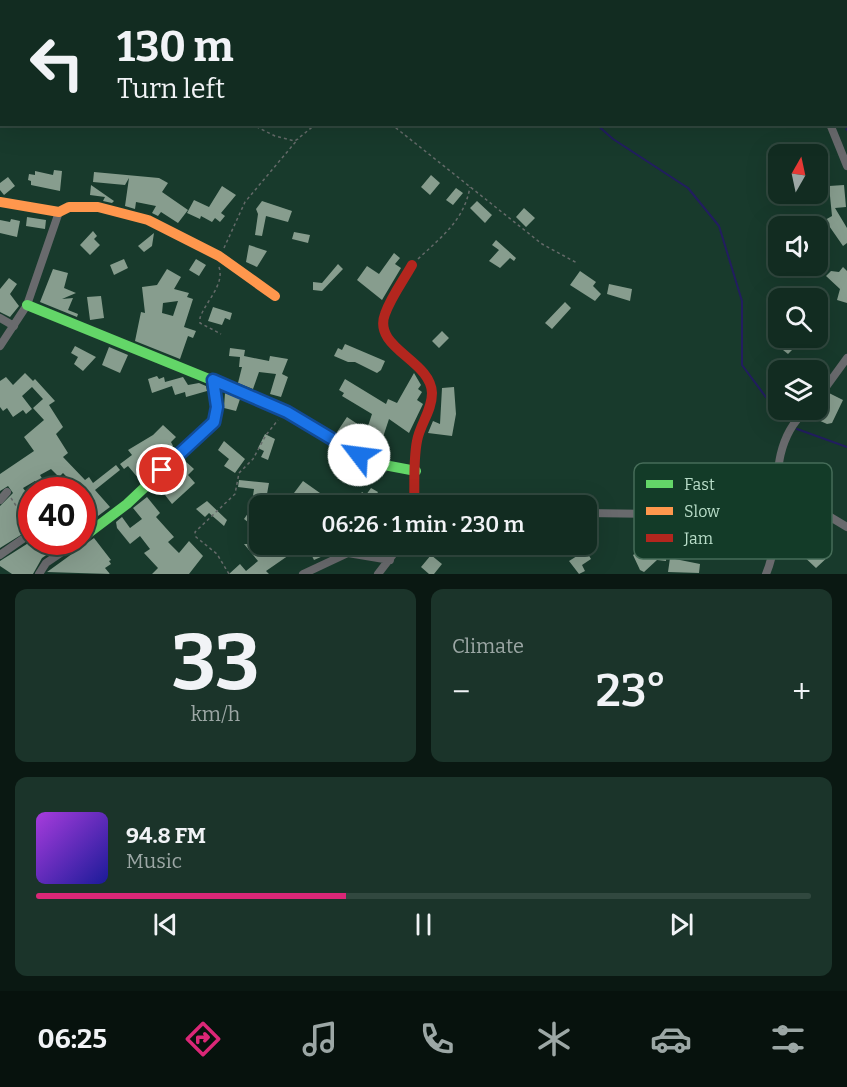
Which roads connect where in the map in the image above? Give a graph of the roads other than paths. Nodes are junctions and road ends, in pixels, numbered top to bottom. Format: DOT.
graph roads {
  1 [pos="831,126"];
  2 [pos="847,166"];
  3 [pos="0,202"];
  4 [pos="59,212"];
  5 [pos="412,265"];
  6 [pos="275,296"];
  7 [pos="27,305"];
  8 [pos="0,318"];
  9 [pos="14,326"];
  10 [pos="0,346"];
  11 [pos="847,358"];
  12 [pos="213,380"];
  13 [pos="828,384"];
  14 [pos="796,420"];
  15 [pos="780,463"];
  16 [pos="416,471"];
  17 [pos="7,492"];
  18 [pos="415,495"];
  19 [pos="0,500"];
  20 [pos="597,513"];
  21 [pos="634,514"];
  22 [pos="832,519"];
  23 [pos="96,527"];
  24 [pos="847,527"];
  25 [pos="18,542"];
  26 [pos="0,555"];
  27 [pos="58,555"];
  28 [pos="393,555"];
  29 [pos="771,559"];
  30 [pos="390,560"];
  31 [pos="39,574"];
  32 [pos="303,574"];
  33 [pos="378,574"];
  34 [pos="766,574"];
  1 -- 2 [label="street"];
  3 -- 4 [label="street"];
  4 -- 6 [label="street"];
  4 -- 7 [label="street"];
  5 -- 16 [label="street"];
  7 -- 9 [label="street"];
  7 -- 12 [label="street"];
  8 -- 9 [label="street"];
  9 -- 10 [label="street"];
  11 -- 13 [label="street"];
  12 -- 16 [label="street"];
  12 -- 23 [label="street"];
  14 -- 15 [label="street"];
  16 -- 18 [label="street"];
  17 -- 19 [label="street"];
  20 -- 21 [label="street"];
  22 -- 24 [label="street"];
  25 -- 26 [label="street"];
  27 -- 31 [label="street"];
  28 -- 30 [label="street"];
  29 -- 34 [label="street"];
  30 -- 32 [label="street"];
  30 -- 33 [label="street"];
}
